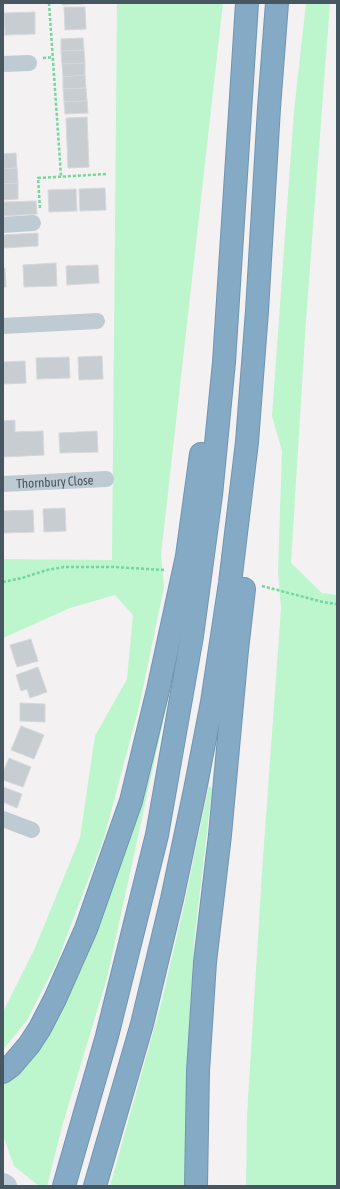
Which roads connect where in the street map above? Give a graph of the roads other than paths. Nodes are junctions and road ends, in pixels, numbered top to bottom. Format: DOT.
graph roads {
  1 [pos="247,3"];
  2 [pos="277,3"];
  3 [pos="29,63"];
  4 [pos="3,64"];
  5 [pos="33,223"];
  6 [pos="3,225"];
  7 [pos="257,311"];
  8 [pos="97,321"];
  9 [pos="3,326"];
  10 [pos="224,362"];
  11 [pos="106,478"];
  12 [pos="3,484"];
  13 [pos="3,819"];
  14 [pos="32,830"];
  15 [pos="3,1072"];
  16 [pos="3,1184"];
  17 [pos="6,1186"];
  18 [pos="64,1186"];
  19 [pos="95,1186"];
  20 [pos="196,1186"];
  1 -- 10 [label="highway"];
  2 -- 7 [label="highway"];
  3 -- 4 [label="street"];
  5 -- 6 [label="street"];
  7 -- 19 [label="highway"];
  7 -- 20 [label="highway"];
  8 -- 9 [label="street"];
  10 -- 15 [label="highway"];
  10 -- 18 [label="highway"];
  11 -- 12 [label="street, Thornbury Close"];
  13 -- 14 [label="street"];
  16 -- 17 [label="street"];
}
